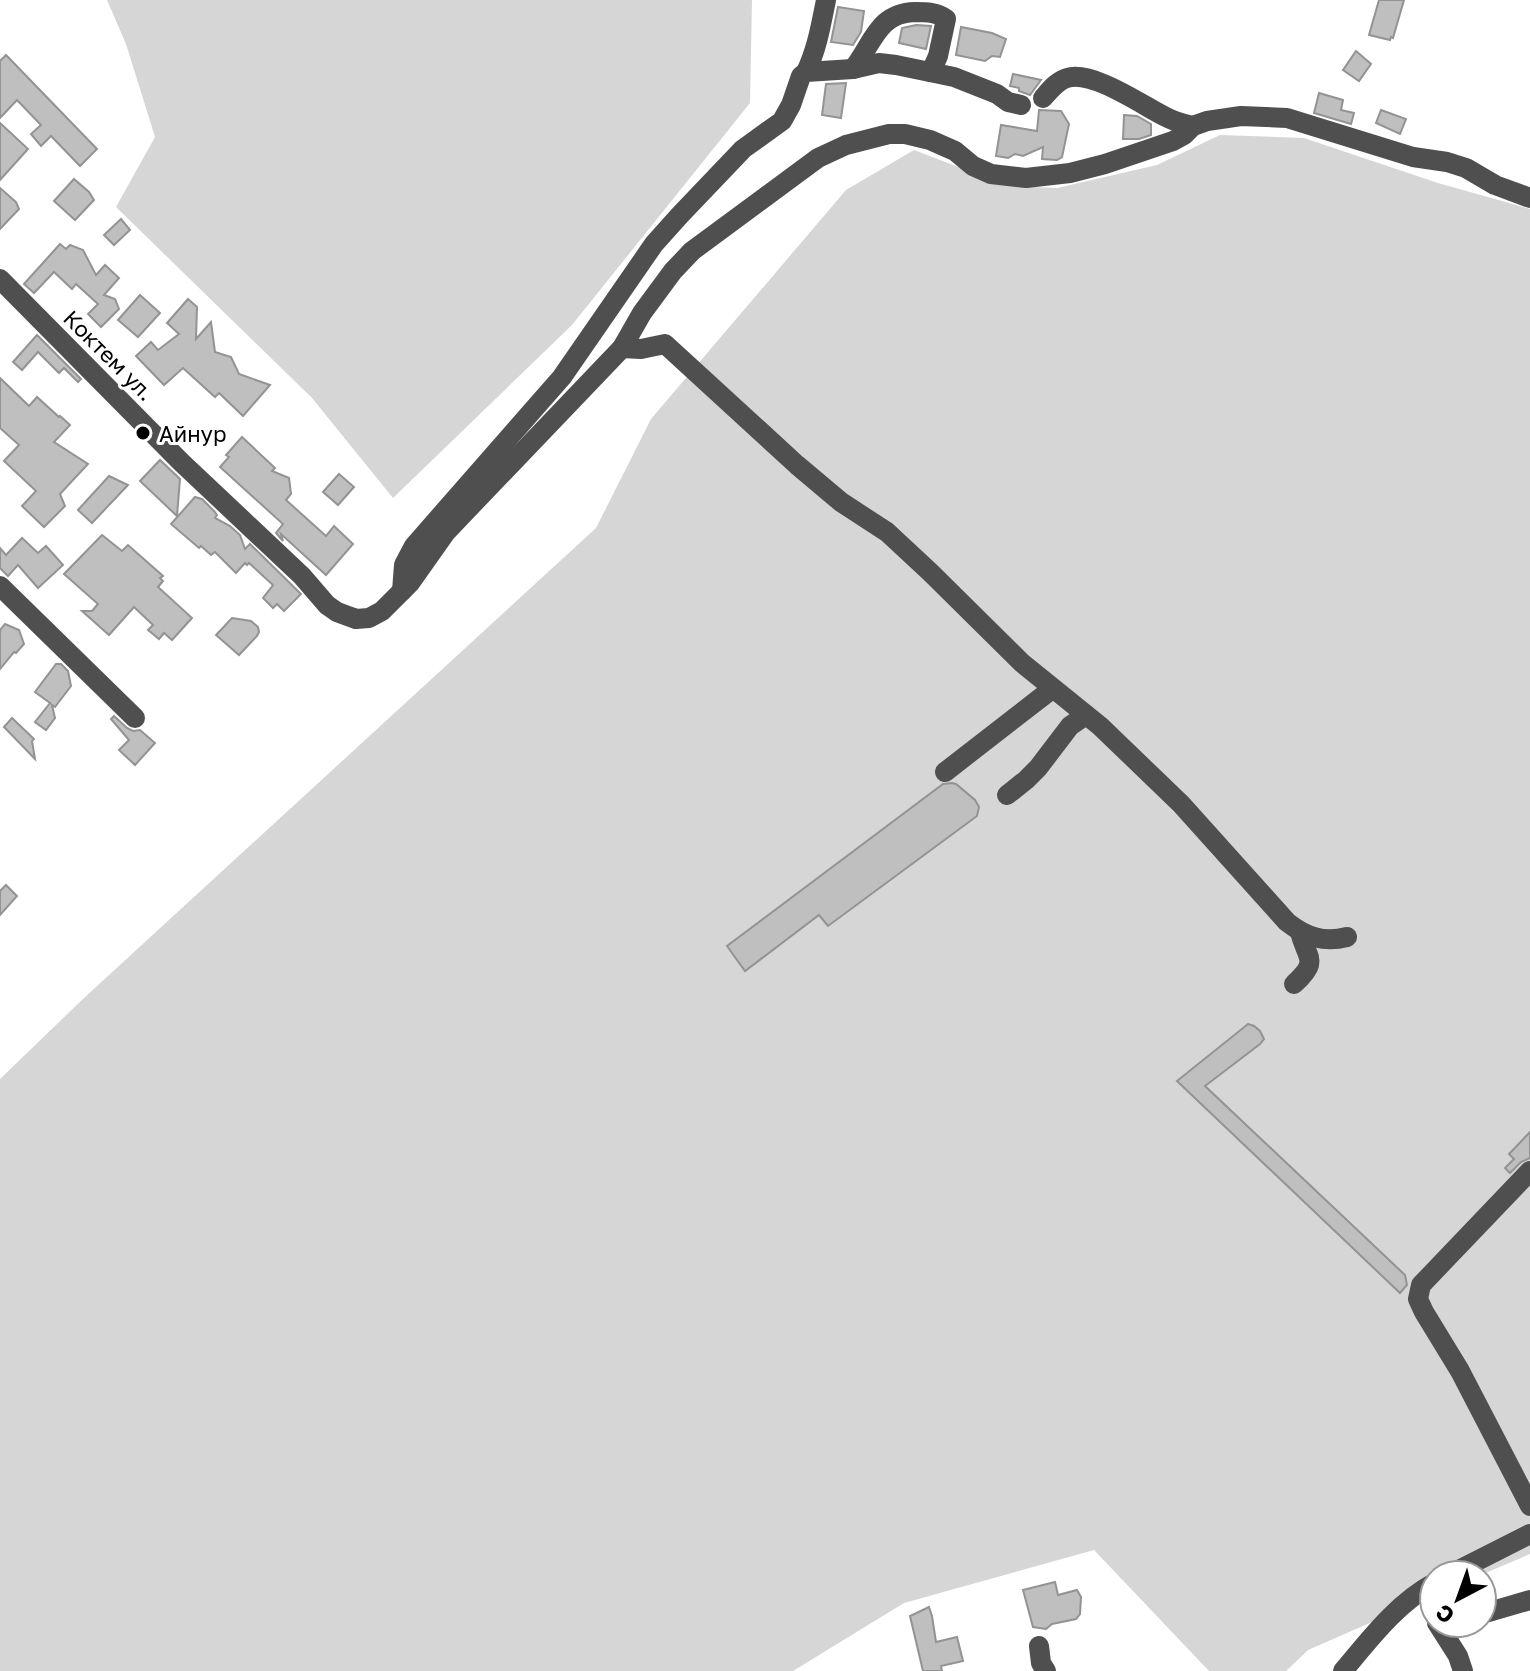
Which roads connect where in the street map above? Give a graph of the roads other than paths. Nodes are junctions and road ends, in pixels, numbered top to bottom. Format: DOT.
graph roads {
  1 [pos="826,0"];
  2 [pos="853,69"];
  3 [pos="806,72"];
  4 [pos="931,72"];
  5 [pos="1043,98"];
  6 [pos="1021,105"];
  7 [pos="1193,126"];
  8 [pos="1530,198"];
  9 [pos="0,279"];
  10 [pos="622,348"];
  11 [pos="0,586"];
  12 [pos="402,591"];
  13 [pos="1052,689"];
  14 [pos="1086,715"];
  15 [pos="135,718"];
  16 [pos="945,772"];
  17 [pos="1007,795"];
  18 [pos="1300,932"];
  19 [pos="1347,937"];
  20 [pos="1294,984"];
  21 [pos="1530,1171"];
  22 [pos="1530,1506"];
  23 [pos="1530,1534"];
  24 [pos="1481,1559"];
  25 [pos="1418,1592"];
  26 [pos="1415,1594"];
  27 [pos="1418,1598"];
  28 [pos="1530,1600"];
  29 [pos="1498,1609"];
  30 [pos="1447,1639"];
  31 [pos="1039,1646"];
  32 [pos="1046,1671"];
  33 [pos="1343,1671"];
  34 [pos="1463,1671"];
  1 -- 3 [label="street"];
  2 -- 3 [label="street"];
  2 -- 4 [label="street"];
  2 -- 4 [label="street"];
  3 -- 12 [label="street"];
  4 -- 6 [label="street"];
  5 -- 7 [label="street"];
  7 -- 8 [label="street, Коктем ул."];
  7 -- 10 [label="street, Коктем ул."];
  9 -- 12 [label="street, Коктем ул."];
  10 -- 12 [label="street, Коктем ул."];
  10 -- 13 [label="street"];
  11 -- 15 [label="street"];
  13 -- 14 [label="street"];
  13 -- 16 [label="street"];
  14 -- 17 [label="street"];
  14 -- 18 [label="street"];
  18 -- 19 [label="street"];
  18 -- 20 [label="street"];
  21 -- 22 [label="street"];
  23 -- 24 [label="street"];
  25 -- 26 [label="street"];
  26 -- 27 [label="street"];
  26 -- 33 [label="street"];
  28 -- 29 [label="street"];
  30 -- 34 [label="street"];
  31 -- 32 [label="street"];
}
